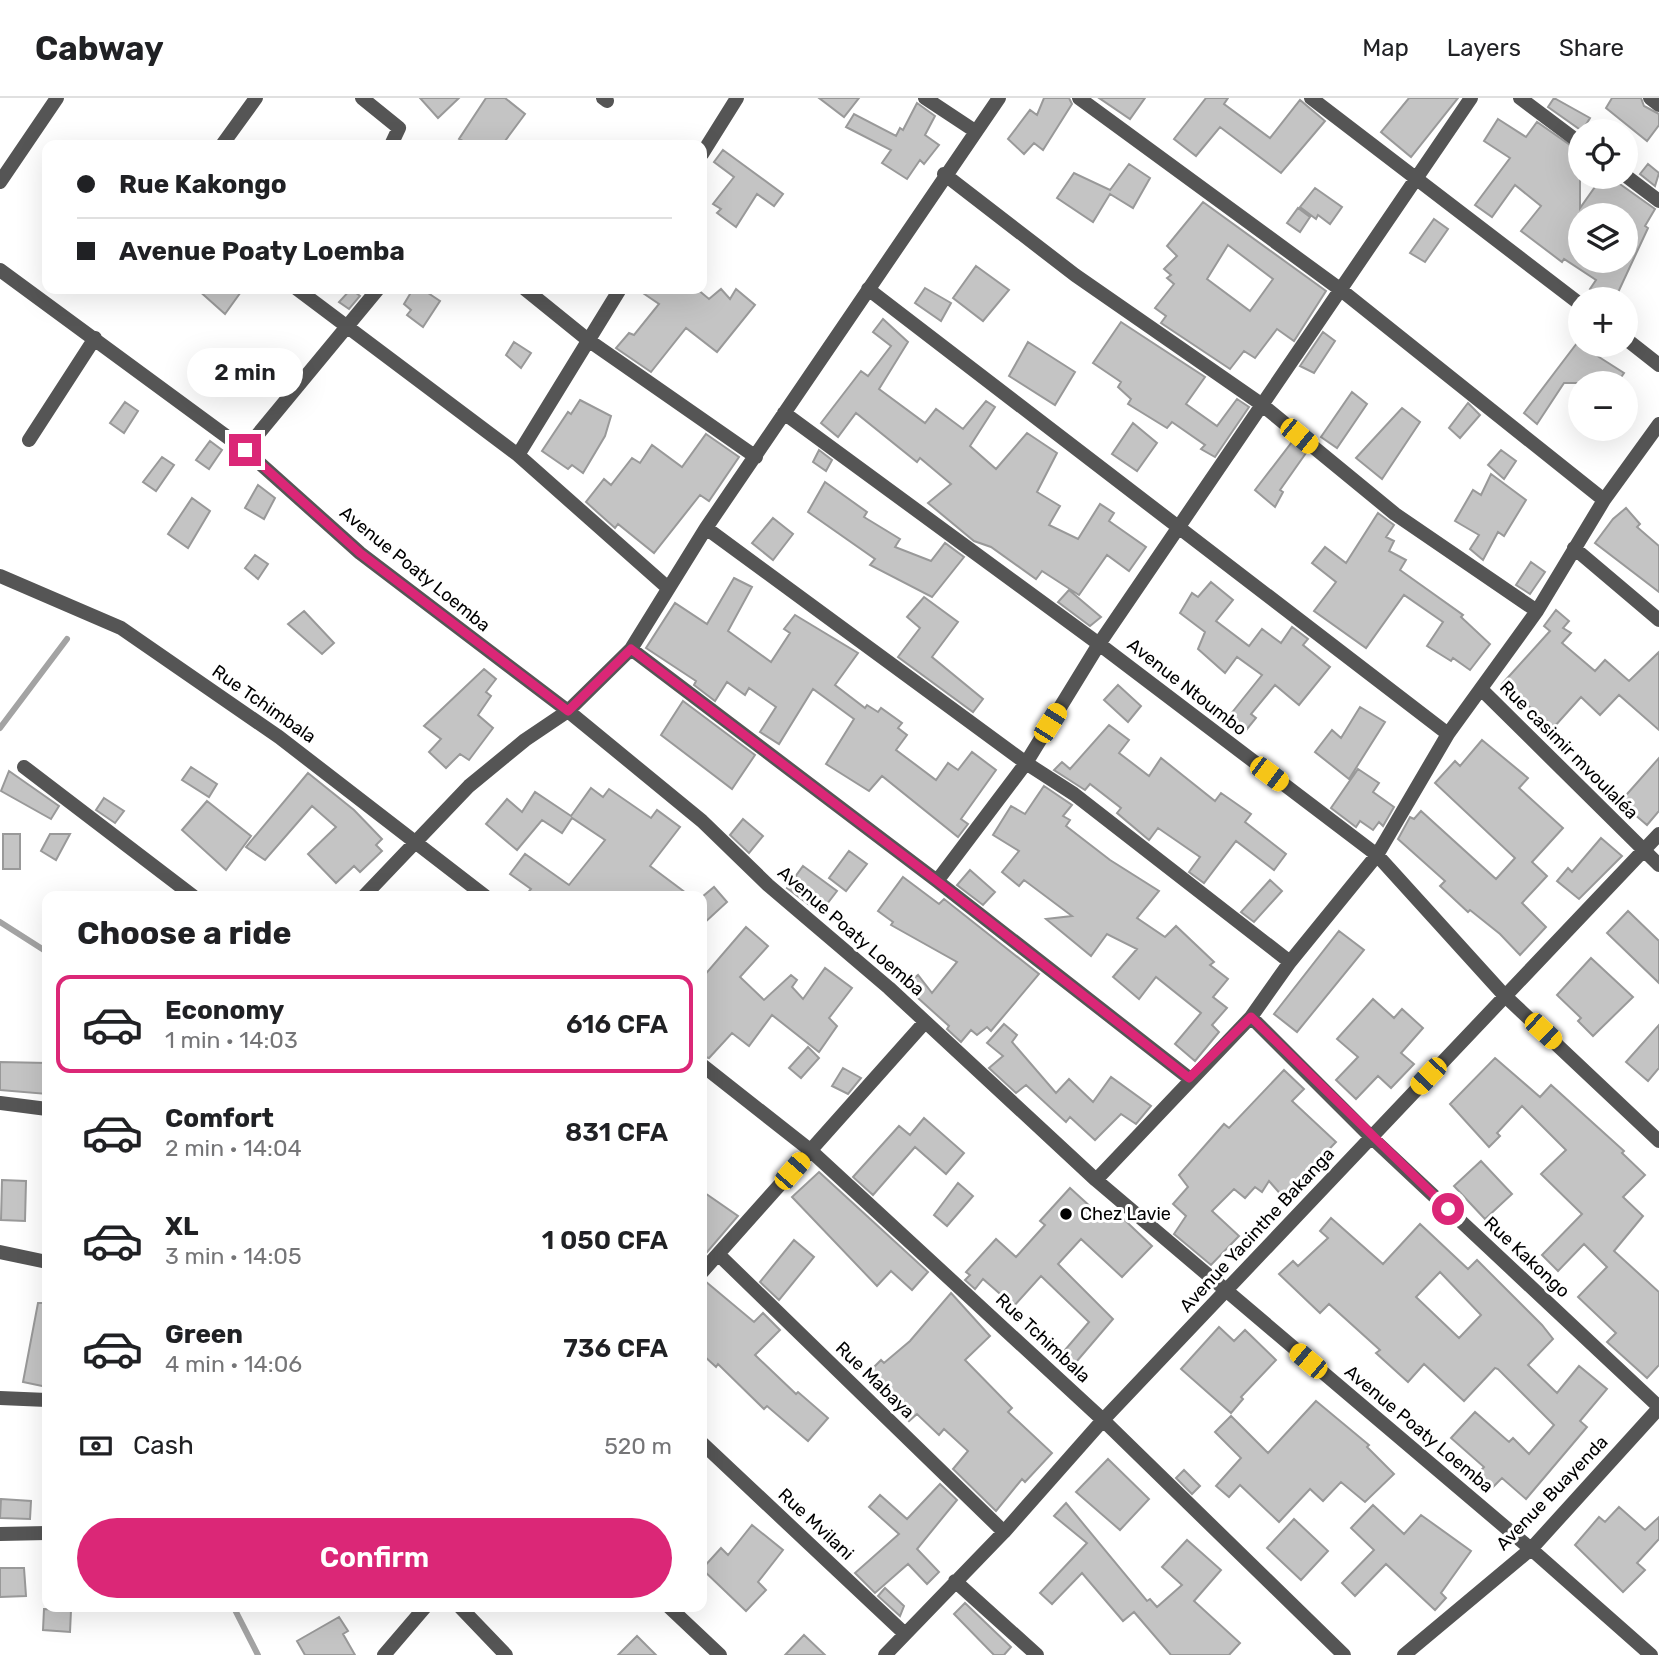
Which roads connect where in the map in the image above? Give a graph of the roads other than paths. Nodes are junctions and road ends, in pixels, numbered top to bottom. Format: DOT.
graph roads {
  1 [pos="57,98"];
  2 [pos="256,98"];
  3 [pos="362,98"];
  4 [pos="737,98"];
  5 [pos="925,98"];
  6 [pos="999,98"];
  7 [pos="1079,98"];
  8 [pos="1311,98"];
  9 [pos="1471,98"];
  10 [pos="1520,98"];
  11 [pos="1650,98"];
  12 [pos="1659,105"];
  13 [pos="975,131"];
  14 [pos="1568,134"];
  15 [pos="226,140"];
  16 [pos="393,140"];
  17 [pos="707,146"];
  18 [pos="944,174"];
  19 [pos="1416,178"];
  20 [pos="0,181"];
  21 [pos="1638,186"];
  22 [pos="1659,201"];
  23 [pos="0,270"];
  24 [pos="868,289"];
  25 [pos="1340,289"];
  26 [pos="303,294"];
  27 [pos="374,294"];
  28 [pos="531,294"];
  29 [pos="617,294"];
  30 [pos="1568,295"];
  31 [pos="347,326"];
  32 [pos="95,338"];
  33 [pos="589,340"];
  34 [pos="1638,348"];
  35 [pos="1659,365"];
  36 [pos="1261,404"];
  37 [pos="784,413"];
  38 [pos="1659,424"];
  39 [pos="29,440"];
  40 [pos="245,450"];
  41 [pos="518,455"];
  42 [pos="756,457"];
  43 [pos="1604,500"];
  44 [pos="1178,526"];
  45 [pos="706,528"];
  46 [pos="1574,548"];
  47 [pos="0,576"];
  48 [pos="668,587"];
  49 [pos="1537,611"];
  50 [pos="1659,620"];
  51 [pos="1099,644"];
  52 [pos="631,649"];
  53 [pos="1482,691"];
  54 [pos="568,711"];
  55 [pos="1448,734"];
  56 [pos="1026,763"];
  57 [pos="24,767"];
  58 [pos="1659,834"];
  59 [pos="417,843"];
  60 [pos="1643,850"];
  61 [pos="1377,855"];
  62 [pos="1659,866"];
  63 [pos="937,881"];
  64 [pos="186,891"];
  65 [pos="369,891"];
  66 [pos="479,891"];
  67 [pos="1290,962"];
  68 [pos="1504,995"];
  69 [pos="1251,1017"];
  70 [pos="925,1022"];
  71 [pos="707,1069"];
  72 [pos="1189,1078"];
  73 [pos="0,1103"];
  74 [pos="42,1109"];
  75 [pos="1371,1138"];
  76 [pos="1659,1141"];
  77 [pos="810,1150"];
  78 [pos="1096,1180"];
  79 [pos="0,1252"];
  80 [pos="719,1255"];
  81 [pos="42,1261"];
  82 [pos="707,1267"];
  83 [pos="1226,1292"];
  84 [pos="0,1398"];
  85 [pos="42,1400"];
  86 [pos="1659,1407"];
  87 [pos="1103,1420"];
  88 [pos="707,1448"];
  89 [pos="1004,1532"];
  90 [pos="0,1534"];
  91 [pos="42,1534"];
  92 [pos="1531,1549"];
  93 [pos="955,1581"];
  94 [pos="421,1612"];
  95 [pos="464,1612"];
  96 [pos="674,1612"];
  97 [pos="904,1633"];
  98 [pos="496,1652"];
  99 [pos="384,1655"];
  100 [pos="720,1655"];
  101 [pos="885,1655"];
  102 [pos="1037,1655"];
  103 [pos="1344,1655"];
  104 [pos="1404,1655"];
  105 [pos="1651,1655"];
  1 -- 20 [label="street"];
  2 -- 15 [label="street"];
  3 -- 16 [label="street"];
  4 -- 17 [label="street"];
  5 -- 13 [label="street"];
  6 -- 13 [label="street"];
  7 -- 25 [label="street"];
  8 -- 19 [label="street"];
  9 -- 19 [label="street"];
  10 -- 14 [label="street"];
  11 -- 12 [label="street"];
  13 -- 18 [label="street"];
  18 -- 24 [label="street"];
  18 -- 36 [label="street"];
  19 -- 25 [label="street"];
  19 -- 30 [label="street"];
  21 -- 22 [label="street"];
  23 -- 32 [label="street, Avenue Poaty Loemba"];
  24 -- 37 [label="street"];
  24 -- 44 [label="street"];
  25 -- 36 [label="street"];
  25 -- 43 [label="street"];
  26 -- 31 [label="street"];
  27 -- 31 [label="street"];
  28 -- 33 [label="street"];
  29 -- 33 [label="street"];
  31 -- 40 [label="street"];
  31 -- 41 [label="street"];
  32 -- 39 [label="street"];
  32 -- 40 [label="street, Avenue Poaty Loemba"];
  33 -- 41 [label="street"];
  33 -- 42 [label="street"];
  34 -- 35 [label="street"];
  36 -- 44 [label="street"];
  36 -- 49 [label="street"];
  37 -- 42 [label="street"];
  37 -- 51 [label="street, Avenue Ntoumbo"];
  38 -- 43 [label="street"];
  40 -- 54 [label="street, Avenue Poaty Loemba"];
  41 -- 48 [label="street"];
  42 -- 45 [label="street"];
  43 -- 46 [label="street"];
  44 -- 51 [label="street"];
  44 -- 55 [label="street"];
  45 -- 48 [label="street"];
  45 -- 56 [label="street"];
  46 -- 49 [label="street"];
  46 -- 50 [label="street"];
  47 -- 59 [label="street, Rue Tchimbala"];
  48 -- 52 [label="street"];
  49 -- 53 [label="street"];
  51 -- 56 [label="street"];
  51 -- 61 [label="street, Avenue Ntoumbo"];
  52 -- 54 [label="street"];
  52 -- 63 [label="street"];
  53 -- 55 [label="street"];
  53 -- 60 [label="street, Rue casimir mvoulaléa"];
  54 -- 59 [label="street"];
  54 -- 70 [label="street, Avenue Poaty Loemba"];
  55 -- 61 [label="street"];
  56 -- 63 [label="street"];
  56 -- 67 [label="street"];
  57 -- 64 [label="street"];
  58 -- 60 [label="street, Avenue Yacinthe Bakanga"];
  59 -- 65 [label="street"];
  59 -- 66 [label="street, Rue Tchimbala"];
  60 -- 62 [label="street, Rue casimir mvoulaléa"];
  60 -- 68 [label="street, Avenue Yacinthe Bakanga"];
  61 -- 67 [label="street"];
  61 -- 68 [label="street, Avenue Ntoumbo"];
  63 -- 72 [label="street"];
  67 -- 69 [label="street"];
  68 -- 75 [label="street, Avenue Yacinthe Bakanga"];
  68 -- 76 [label="street, Avenue Ntoumbo"];
  69 -- 72 [label="street"];
  69 -- 75 [label="street, Rue Kakongo"];
  70 -- 77 [label="street"];
  70 -- 78 [label="street, Avenue Poaty Loemba"];
  71 -- 77 [label="street, Rue Tchimbala"];
  72 -- 78 [label="street"];
  73 -- 74 [label="street"];
  75 -- 83 [label="street, Avenue Yacinthe Bakanga"];
  75 -- 86 [label="street, Rue Kakongo"];
  77 -- 80 [label="street"];
  77 -- 87 [label="street, Rue Tchimbala"];
  78 -- 83 [label="street, Avenue Poaty Loemba"];
  79 -- 81 [label="street"];
  80 -- 82 [label="street"];
  80 -- 89 [label="street, Rue Mabaya"];
  83 -- 87 [label="street, Avenue Yacinthe Bakanga"];
  83 -- 92 [label="street, Avenue Poaty Loemba"];
  84 -- 85 [label="street"];
  86 -- 92 [label="street, Avenue Buayenda"];
  87 -- 89 [label="street, Avenue Yacinthe Bakanga"];
  87 -- 103 [label="street, Rue Tchimbala"];
  88 -- 97 [label="street, Rue Mvilani"];
  89 -- 93 [label="street, Avenue Yacinthe Bakanga"];
  90 -- 91 [label="street"];
  92 -- 104 [label="street, Avenue Buayenda"];
  92 -- 105 [label="street, Avenue Poaty Loemba"];
  93 -- 97 [label="street, Avenue Yacinthe Bakanga"];
  93 -- 102 [label="street"];
  94 -- 99 [label="street"];
  95 -- 98 [label="street"];
  96 -- 100 [label="street"];
  97 -- 101 [label="street, Avenue Yacinthe Bakanga"];
}
